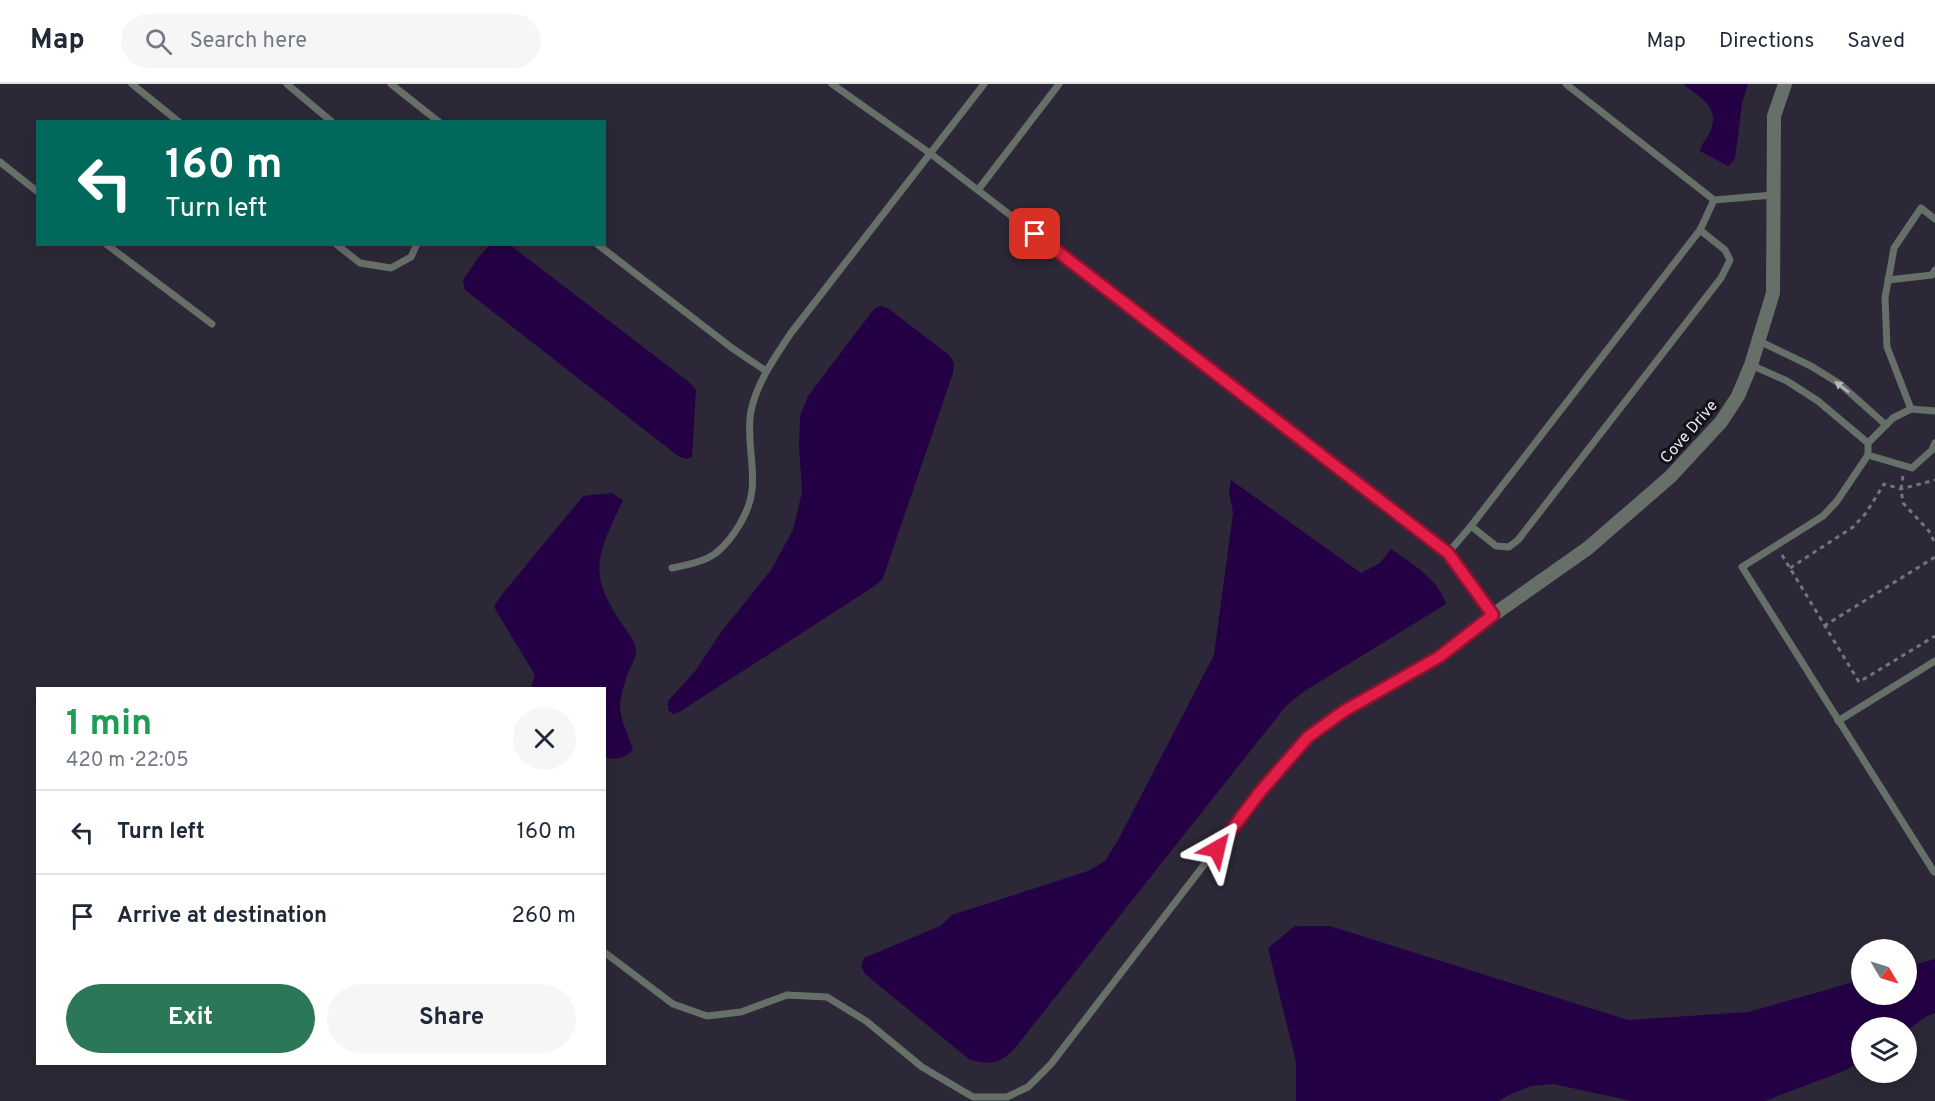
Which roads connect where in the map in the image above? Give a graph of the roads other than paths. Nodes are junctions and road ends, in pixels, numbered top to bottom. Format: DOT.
graph roads {
  1 [pos="132,84"];
  2 [pos="287,84"];
  3 [pos="391,84"];
  4 [pos="832,84"];
  5 [pos="984,84"];
  6 [pos="1059,84"];
  7 [pos="1566,84"];
  8 [pos="1785,84"];
  9 [pos="177,120"];
  10 [pos="330,120"];
  11 [pos="436,120"];
  12 [pos="931,153"];
  13 [pos="0,162"];
  14 [pos="36,190"];
  15 [pos="978,190"];
  16 [pos="1773,195"];
  17 [pos="1714,200"];
  18 [pos="1935,219"];
  19 [pos="1700,230"];
  20 [pos="109,246"];
  21 [pos="339,246"];
  22 [pos="416,246"];
  23 [pos="600,246"];
  24 [pos="1935,270"];
  25 [pos="1888,280"];
  26 [pos="212,324"];
  27 [pos="1759,341"];
  28 [pos="1751,365"];
  29 [pos="766,371"];
  30 [pos="1911,409"];
  31 [pos="1935,411"];
  32 [pos="1886,425"];
  33 [pos="1868,443"];
  34 [pos="1935,443"];
  35 [pos="1868,455"];
  36 [pos="1471,526"];
  37 [pos="1448,553"];
  38 [pos="672,568"];
  39 [pos="1493,615"];
  40 [pos="1935,661"];
  41 [pos="1838,721"];
  42 [pos="1935,872"];
  43 [pos="606,954"];
  1 -- 9 [label="lane"];
  2 -- 10 [label="lane"];
  3 -- 11 [label="lane"];
  4 -- 12 [label="lane"];
  5 -- 12 [label="lane"];
  6 -- 15 [label="lane"];
  7 -- 17 [label="lane"];
  8 -- 16 [label="street, Cove Drive"];
  12 -- 15 [label="lane"];
  12 -- 29 [label="lane"];
  13 -- 14 [label="lane"];
  15 -- 37 [label="lane"];
  16 -- 17 [label="lane"];
  16 -- 27 [label="street, Cove Drive"];
  17 -- 19 [label="lane"];
  18 -- 25 [label="lane"];
  19 -- 36 [label="lane"];
  19 -- 36 [label="lane"];
  20 -- 26 [label="lane"];
  21 -- 22 [label="lane"];
  23 -- 29 [label="lane"];
  24 -- 25 [label="lane"];
  25 -- 30 [label="lane"];
  27 -- 28 [label="street, Cove Drive"];
  32 -- 27 [label="lane, one-way"];
  28 -- 33 [label="lane"];
  28 -- 39 [label="street, Cove Drive"];
  29 -- 38 [label="lane"];
  30 -- 31 [label="lane"];
  30 -- 32 [label="lane"];
  32 -- 33 [label="lane"];
  33 -- 35 [label="lane"];
  34 -- 35 [label="lane"];
  35 -- 41 [label="lane"];
  36 -- 37 [label="lane"];
  37 -- 39 [label="lane"];
  39 -- 43 [label="lane"];
  40 -- 41 [label="lane"];
  41 -- 42 [label="lane"];
}
